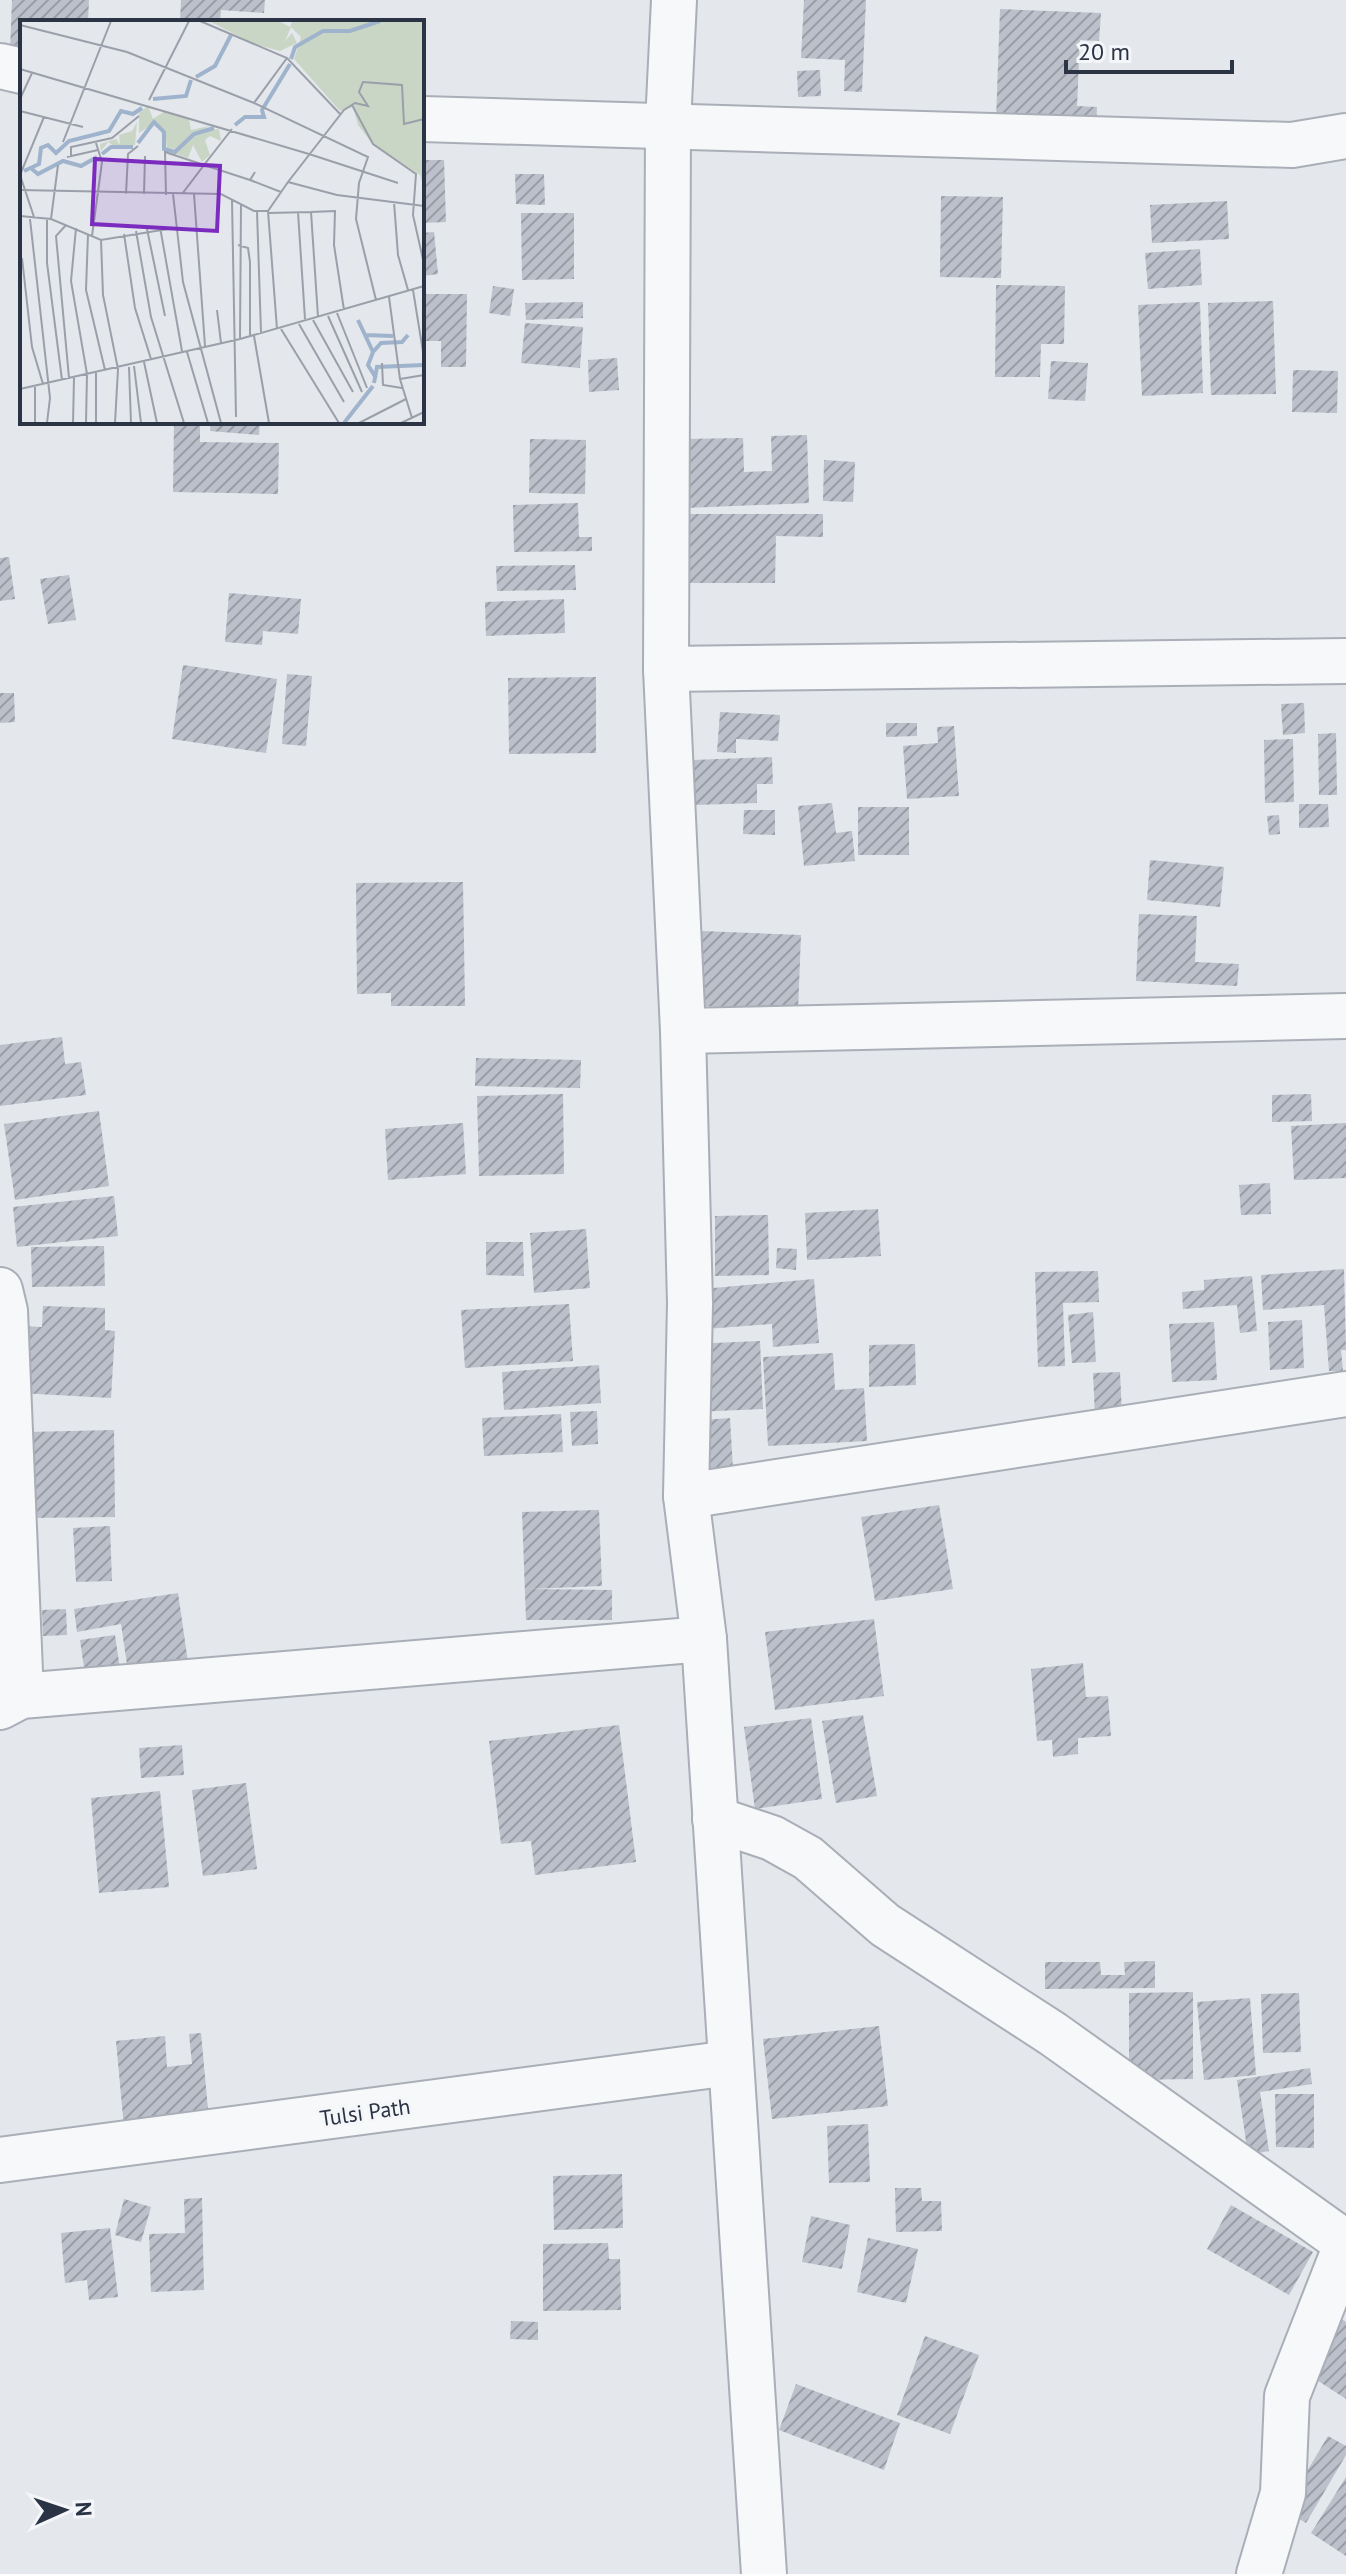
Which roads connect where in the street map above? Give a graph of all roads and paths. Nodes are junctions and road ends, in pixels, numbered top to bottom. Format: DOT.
graph roads {
  1 [pos="674,0"];
  2 [pos="0,66"];
  3 [pos="20,71"];
  4 [pos="424,119"];
  5 [pos="668,124"];
  6 [pos="1346,136"];
  7 [pos="1346,661"];
  8 [pos="666,669"];
  9 [pos="1346,1016"];
  10 [pos="683,1031"];
  11 [pos="0,1290"];
  12 [pos="1346,1394"];
  13 [pos="4,1404"];
  14 [pos="686,1496"];
  15 [pos="704,1639"];
  16 [pos="10,1702"];
  17 [pos="715,1819"];
  18 [pos="730,2063"];
  19 [pos="0,2160"];
  20 [pos="1346,2244"];
  21 [pos="764,2574"];
  22 [pos="1259,2574"];
  1 -- 5 [label="street"];
  2 -- 3 [label="street"];
  4 -- 5 [label="street"];
  5 -- 6 [label="street"];
  5 -- 8 [label="street"];
  7 -- 8 [label="street"];
  8 -- 10 [label="street"];
  9 -- 10 [label="street"];
  10 -- 14 [label="street"];
  11 -- 13 [label="street"];
  12 -- 14 [label="street"];
  13 -- 16 [label="street"];
  14 -- 15 [label="street"];
  15 -- 16 [label="street"];
  15 -- 17 [label="street"];
  17 -- 18 [label="street"];
  17 -- 20 [label="street"];
  18 -- 19 [label="street, Tulsi Path"];
  18 -- 21 [label="street"];
  20 -- 22 [label="street"];
}
